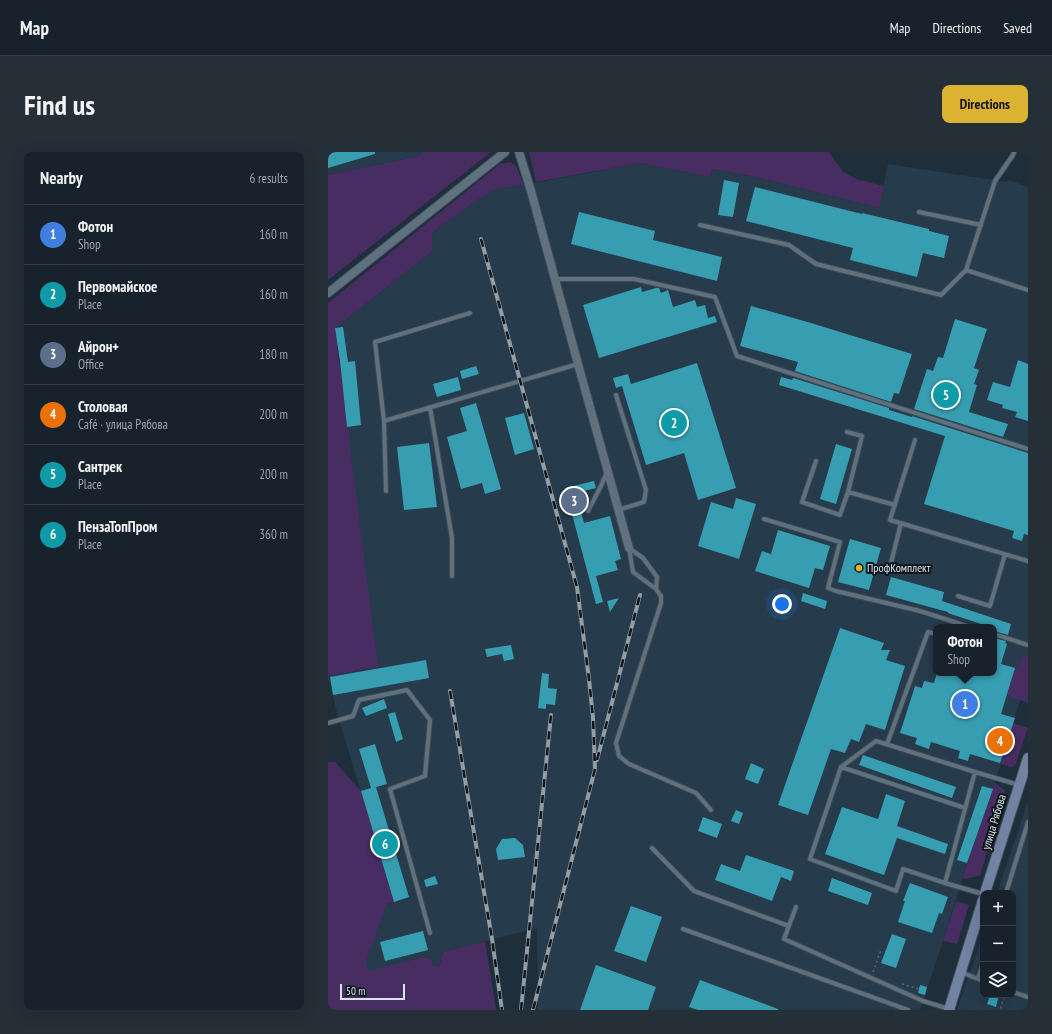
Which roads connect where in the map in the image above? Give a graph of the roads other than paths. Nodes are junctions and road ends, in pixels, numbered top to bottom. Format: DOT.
graph roads {
  1 [pos="505,152"];
  2 [pos="519,152"];
  3 [pos="1014,152"];
  4 [pos="919,212"];
  5 [pos="981,224"];
  6 [pos="700,225"];
  7 [pos="966,270"];
  8 [pos="555,279"];
  9 [pos="1028,290"];
  10 [pos="328,293"];
  11 [pos="470,313"];
  12 [pos="578,364"];
  13 [pos="616,395"];
  14 [pos="430,407"];
  15 [pos="384,421"];
  16 [pos="847,432"];
  17 [pos="915,440"];
  18 [pos="1028,449"];
  19 [pos="816,461"];
  20 [pos="607,470"];
  21 [pos="386,490"];
  22 [pos="848,492"];
  23 [pos="895,505"];
  24 [pos="618,510"];
  25 [pos="588,511"];
  26 [pos="764,519"];
  27 [pos="901,523"];
  28 [pos="629,548"];
  29 [pos="1005,554"];
  30 [pos="1028,561"];
  31 [pos="890,567"];
  32 [pos="452,576"];
  33 [pos="656,589"];
  34 [pos="958,596"];
  35 [pos="961,624"];
  36 [pos="933,633"];
  37 [pos="997,635"];
  38 [pos="1028,645"];
  39 [pos="328,723"];
  40 [pos="887,744"];
  41 [pos="1028,758"];
  42 [pos="841,767"];
  43 [pos="974,772"];
  44 [pos="1019,785"];
  45 [pos="965,808"];
  46 [pos="711,810"];
  47 [pos="1028,822"];
  48 [pos="652,848"];
  49 [pos="945,883"];
  50 [pos="985,890"];
  51 [pos="1007,890"];
  52 [pos="980,893"];
  53 [pos="796,907"];
  54 [pos="980,910"];
  55 [pos="789,926"];
  56 [pos="682,929"];
  57 [pos="430,932"];
  58 [pos="961,971"];
  59 [pos="980,973"];
  60 [pos="978,979"];
  61 [pos="1016,993"];
  62 [pos="1028,997"];
  63 [pos="908,1010"];
  64 [pos="949,1010"];
  1 -- 10 [label="street"];
  2 -- 8 [label="street"];
  3 -- 5 [label="lane"];
  4 -- 5 [label="lane"];
  5 -- 7 [label="lane"];
  6 -- 7 [label="lane"];
  7 -- 9 [label="lane"];
  8 -- 12 [label="street"];
  8 -- 18 [label="lane"];
  11 -- 15 [label="lane"];
  12 -- 14 [label="lane"];
  12 -- 20 [label="street"];
  13 -- 24 [label="lane"];
  14 -- 15 [label="lane"];
  14 -- 32 [label="lane"];
  15 -- 21 [label="lane"];
  16 -- 22 [label="lane"];
  17 -- 23 [label="lane"];
  19 -- 22 [label="lane"];
  20 -- 24 [label="street"];
  20 -- 25 [label="lane"];
  22 -- 23 [label="lane"];
  23 -- 27 [label="lane"];
  24 -- 28 [label="street"];
  26 -- 35 [label="lane"];
  27 -- 29 [label="lane"];
  27 -- 31 [label="lane"];
  28 -- 33 [label="lane"];
  28 -- 33 [label="lane"];
  29 -- 30 [label="lane"];
  29 -- 34 [label="lane"];
  33 -- 46 [label="lane"];
  36 -- 40 [label="lane"];
  37 -- 38 [label="lane"];
  39 -- 57 [label="lane"];
  40 -- 42 [label="lane"];
  40 -- 43 [label="lane"];
  41 -- 44 [label="street, улица Рябова"];
  42 -- 45 [label="lane"];
  42 -- 49 [label="lane"];
  43 -- 44 [label="lane"];
  43 -- 45 [label="lane"];
  44 -- 50 [label="street, улица Рябова"];
  45 -- 49 [label="lane"];
  47 -- 51 [label="lane"];
  48 -- 55 [label="lane"];
  49 -- 52 [label="lane"];
  53 -- 55 [label="lane"];
  54 -- 58 [label="street"];
  55 -- 64 [label="lane"];
  56 -- 63 [label="lane"];
  58 -- 60 [label="lane"];
  58 -- 64 [label="street"];
  59 -- 60 [label="lane"];
  61 -- 62 [label="lane"];
}
